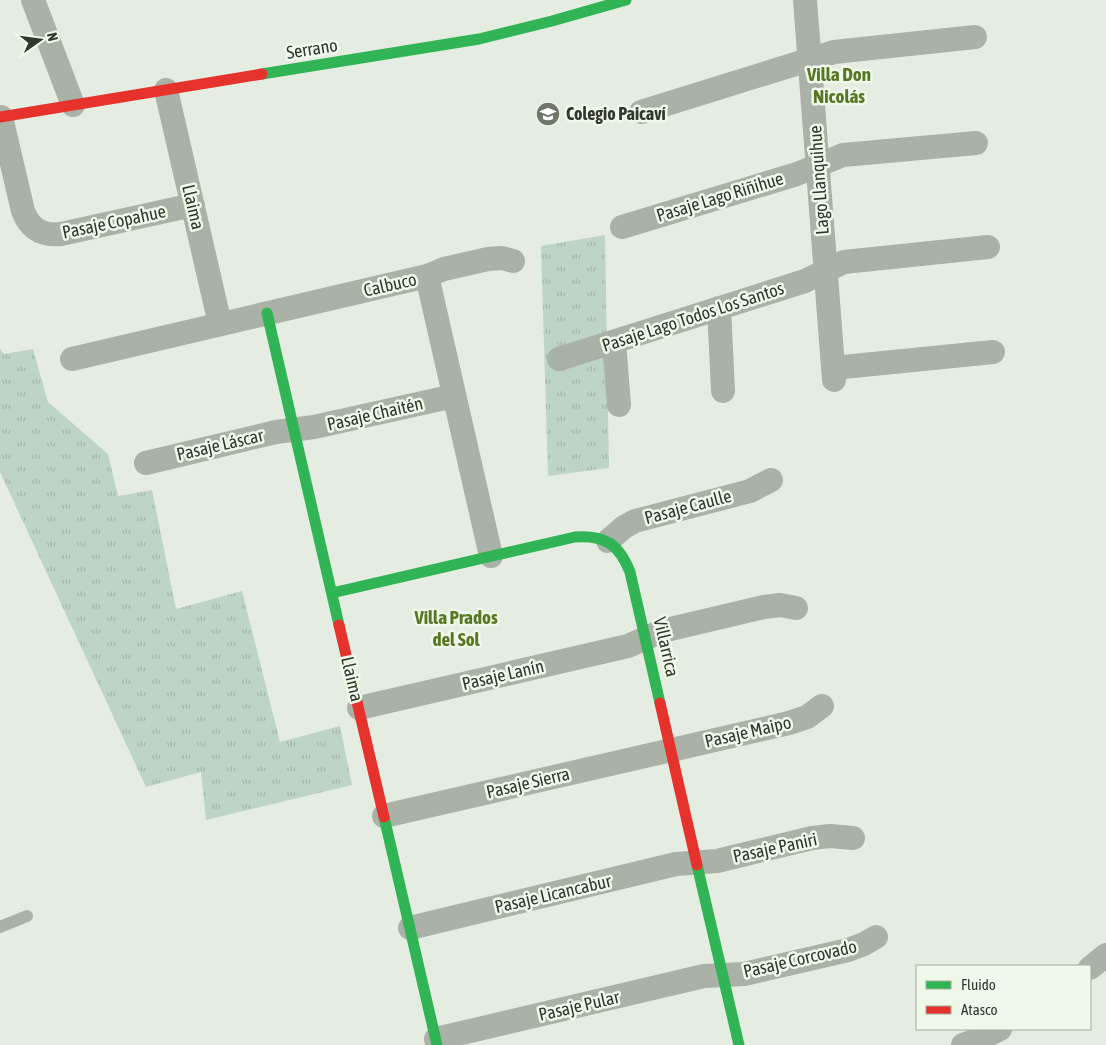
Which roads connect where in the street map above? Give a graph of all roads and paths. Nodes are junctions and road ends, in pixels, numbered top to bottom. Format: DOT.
graph roads {
  1 [pos="33,0"];
  2 [pos="805,0"];
  3 [pos="613,2"];
  4 [pos="975,37"];
  5 [pos="810,60"];
  6 [pos="166,90"];
  7 [pos="73,105"];
  8 [pos="641,112"];
  9 [pos="1,117"];
  10 [pos="976,142"];
  11 [pos="818,166"];
  12 [pos="193,205"];
  13 [pos="622,227"];
  14 [pos="988,247"];
  15 [pos="512,261"];
  16 [pos="826,271"];
  17 [pos="427,276"];
  18 [pos="719,308"];
  19 [pos="268,313"];
  20 [pos="220,324"];
  21 [pos="614,342"];
  22 [pos="993,352"];
  23 [pos="72,359"];
  24 [pos="558,359"];
  25 [pos="723,391"];
  26 [pos="454,396"];
  27 [pos="619,405"];
  28 [pos="295,430"];
  29 [pos="146,463"];
  30 [pos="771,480"];
  31 [pos="608,541"];
  32 [pos="492,556"];
  33 [pos="332,593"];
  34 [pos="796,608"];
  35 [pos="646,638"];
  36 [pos="822,706"];
  37 [pos="359,708"];
  38 [pos="672,750"];
  39 [pos="384,816"];
  40 [pos="853,838"];
  41 [pos="697,862"];
  42 [pos="27,916"];
  43 [pos="0,927"];
  44 [pos="410,928"];
  45 [pos="876,937"];
  46 [pos="1106,955"];
  47 [pos="1091,967"];
  48 [pos="723,975"];
  49 [pos="998,1030"];
  50 [pos="436,1042"];
  51 [pos="739,1045"];
  52 [pos="963,1045"];
  1 -- 7 [label="street"];
  2 -- 5 [label="street, Lago Llanquihue"];
  3 -- 6 [label="street, Serrano"];
  4 -- 5 [label="street"];
  5 -- 8 [label="street"];
  5 -- 11 [label="street, Lago Llanquihue"];
  6 -- 7 [label="street, Serrano"];
  6 -- 12 [label="street, Llaima"];
  7 -- 9 [label="street, Serrano"];
  9 -- 12 [label="street, Pasaje Copahue"];
  10 -- 11 [label="street, Pasaje Lago Riñihue"];
  11 -- 13 [label="street, Pasaje Lago Riñihue"];
  11 -- 16 [label="street, Lago Llanquihue"];
  12 -- 20 [label="street, Llaima"];
  14 -- 16 [label="street, Pasaje Lago Todos Los Santos"];
  15 -- 17 [label="street"];
  16 -- 18 [label="street, Pasaje Lago Todos Los Santos"];
  16 -- 22 [label="street, Lago Llanquihue"];
  17 -- 19 [label="street, Calbuco"];
  17 -- 26 [label="street, Calbuco"];
  18 -- 21 [label="street, Pasaje Lago Todos Los Santos"];
  18 -- 25 [label="street"];
  19 -- 20 [label="street, Calbuco"];
  19 -- 28 [label="street, Llaima"];
  20 -- 23 [label="street, Calbuco"];
  21 -- 24 [label="street, Pasaje Lago Todos Los Santos"];
  21 -- 27 [label="street"];
  26 -- 28 [label="street, Pasaje Chaitén"];
  26 -- 32 [label="street, Calbuco"];
  28 -- 29 [label="street, Pasaje Láscar"];
  28 -- 33 [label="street, Llaima"];
  30 -- 31 [label="street, Pasaje Caulle"];
  31 -- 32 [label="street"];
  31 -- 35 [label="street, Villarrica"];
  32 -- 33 [label="street"];
  33 -- 37 [label="street, Llaima"];
  34 -- 35 [label="street, Pasaje Lanín"];
  35 -- 37 [label="street, Pasaje Lanín"];
  35 -- 38 [label="street, Villarrica"];
  36 -- 38 [label="street, Pasaje Maipo"];
  37 -- 39 [label="street, Llaima"];
  38 -- 39 [label="street, Pasaje Sierra"];
  38 -- 41 [label="street, Villarrica"];
  39 -- 44 [label="street, Llaima"];
  40 -- 41 [label="street, Pasaje Paniri"];
  41 -- 44 [label="street, Pasaje Licancabur"];
  41 -- 48 [label="street, Villarrica"];
  42 -- 43 [label="lane"];
  44 -- 50 [label="street, Llaima"];
  45 -- 48 [label="street, Pasaje Corcovado"];
  46 -- 47 [label="street"];
  48 -- 50 [label="street, Pasaje Pular"];
  48 -- 51 [label="street, Villarrica"];
  49 -- 52 [label="street"];
}
